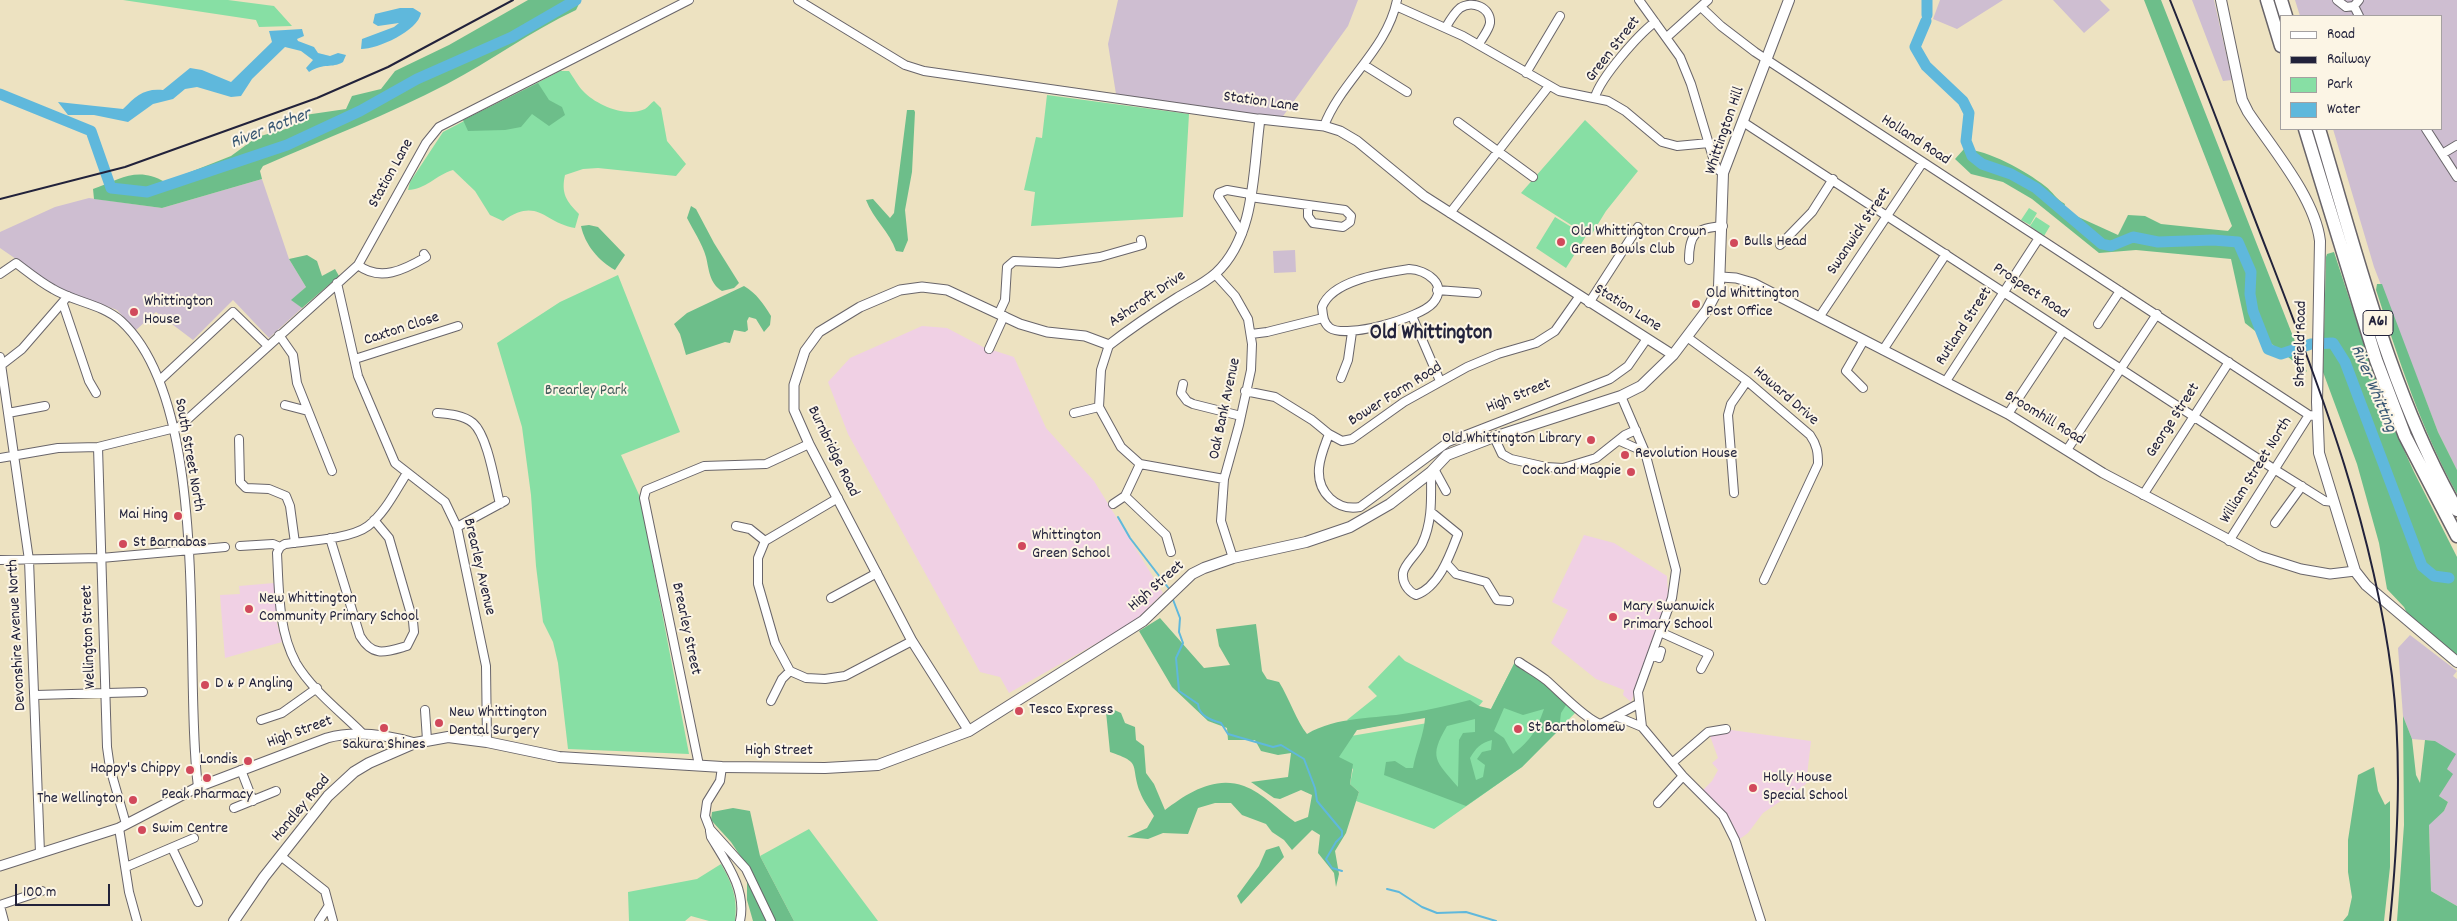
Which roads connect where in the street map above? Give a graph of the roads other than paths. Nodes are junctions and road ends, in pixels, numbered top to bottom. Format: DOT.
graph roads {
  1 [pos="689,0"];
  2 [pos="798,0"];
  3 [pos="1639,0"];
  4 [pos="1708,0"];
  5 [pos="1789,0"];
  6 [pos="2220,0"];
  7 [pos="2267,0"];
  8 [pos="2281,0"];
  9 [pos="2337,0"];
  10 [pos="1396,3"];
  11 [pos="2356,3"];
  12 [pos="1700,8"];
  13 [pos="2286,15"];
  14 [pos="1560,16"];
  15 [pos="1655,22"];
  16 [pos="1446,27"];
  17 [pos="1667,37"];
  18 [pos="2280,43"];
  19 [pos="1479,44"];
  20 [pos="1767,60"];
  21 [pos="1364,66"];
  22 [pos="1526,73"];
  23 [pos="1549,86"];
  24 [pos="1407,92"];
  25 [pos="1596,97"];
  26 [pos="1260,119"];
  27 [pos="1458,122"];
  28 [pos="1743,122"];
  29 [pos="1324,126"];
  30 [pos="2305,130"];
  31 [pos="2319,130"];
  32 [pos="2427,130"];
  33 [pos="1709,143"];
  34 [pos="2457,145"];
  35 [pos="1500,151"];
  36 [pos="2442,154"];
  37 [pos="1923,162"];
  38 [pos="1723,173"];
  39 [pos="2457,176"];
  40 [pos="1533,177"];
  41 [pos="1833,180"];
  42 [pos="1250,195"];
  43 [pos="1308,205"];
  44 [pos="1450,212"];
  45 [pos="1887,215"];
  46 [pos="1723,226"];
  47 [pos="1638,227"];
  48 [pos="1242,232"];
  49 [pos="2039,238"];
  50 [pos="1141,240"];
  51 [pos="1780,245"];
  52 [pos="424,254"];
  53 [pos="1946,254"];
  54 [pos="1689,260"];
  55 [pos="358,265"];
  56 [pos="0,274"];
  57 [pos="1215,274"];
  58 [pos="1721,277"];
  59 [pos="338,283"];
  60 [pos="1437,290"];
  61 [pos="2120,291"];
  62 [pos="1477,292"];
  63 [pos="2005,292"];
  64 [pos="68,296"];
  65 [pos="1579,297"];
  66 [pos="1589,303"];
  67 [pos="63,304"];
  68 [pos="2156,314"];
  69 [pos="1001,315"];
  70 [pos="1412,316"];
  71 [pos="1820,316"];
  72 [pos="1323,318"];
  73 [pos="2098,324"];
  74 [pos="458,326"];
  75 [pos="2063,331"];
  76 [pos="1352,332"];
  77 [pos="1251,334"];
  78 [pos="279,335"];
  79 [pos="1688,337"];
  80 [pos="1646,340"];
  81 [pos="1864,340"];
  82 [pos="267,345"];
  83 [pos="1108,345"];
  84 [pos="989,348"];
  85 [pos="1883,350"];
  86 [pos="1673,355"];
  87 [pos="0,357"];
  88 [pos="355,359"];
  89 [pos="2229,362"];
  90 [pos="1,366"];
  91 [pos="2121,368"];
  92 [pos="1341,378"];
  93 [pos="160,380"];
  94 [pos="1946,380"];
  95 [pos="1440,381"];
  96 [pos="1747,381"];
  97 [pos="1183,384"];
  98 [pos="1863,388"];
  99 [pos="1245,391"];
  100 [pos="96,393"];
  101 [pos="1620,396"];
  102 [pos="45,406"];
  103 [pos="285,406"];
  104 [pos="1099,407"];
  105 [pos="308,411"];
  106 [pos="8,413"];
  107 [pos="437,413"];
  108 [pos="1074,413"];
  109 [pos="2008,414"];
  110 [pos="1241,416"];
  111 [pos="2194,416"];
  112 [pos="2313,416"];
  113 [pos="173,429"];
  114 [pos="1636,430"];
  115 [pos="1330,434"];
  116 [pos="1494,437"];
  117 [pos="239,439"];
  118 [pos="1620,441"];
  119 [pos="809,444"];
  120 [pos="98,447"];
  121 [pos="2067,450"];
  122 [pos="1645,452"];
  123 [pos="14,456"];
  124 [pos="0,458"];
  125 [pos="1140,464"];
  126 [pos="2274,469"];
  127 [pos="1432,470"];
  128 [pos="332,471"];
  129 [pos="407,473"];
  130 [pos="1224,479"];
  131 [pos="2302,486"];
  132 [pos="1446,491"];
  133 [pos="1734,493"];
  134 [pos="2143,495"];
  135 [pos="1125,496"];
  136 [pos="838,498"];
  137 [pos="2334,502"];
  138 [pos="1113,504"];
  139 [pos="2457,510"];
  140 [pos="1431,512"];
  141 [pos="374,520"];
  142 [pos="2275,523"];
  143 [pos="736,526"];
  144 [pos="457,527"];
  145 [pos="2457,536"];
  146 [pos="330,538"];
  147 [pos="765,541"];
  148 [pos="2229,541"];
  149 [pos="295,543"];
  150 [pos="240,546"];
  151 [pos="225,547"];
  152 [pos="280,547"];
  153 [pos="187,552"];
  154 [pos="1171,552"];
  155 [pos="101,558"];
  156 [pos="1233,558"];
  157 [pos="0,560"];
  158 [pos="30,560"];
  159 [pos="1446,563"];
  160 [pos="2355,571"];
  161 [pos="877,573"];
  162 [pos="1764,580"];
  163 [pos="831,598"];
  164 [pos="1510,601"];
  165 [pos="1660,632"];
  166 [pos="912,641"];
  167 [pos="1661,651"];
  168 [pos="1652,655"];
  169 [pos="1519,662"];
  170 [pos="2457,662"];
  171 [pos="1701,669"];
  172 [pos="790,671"];
  173 [pos="317,688"];
  174 [pos="143,692"];
  175 [pos="106,693"];
  176 [pos="36,695"];
  177 [pos="771,701"];
  178 [pos="1638,704"];
  179 [pos="425,710"];
  180 [pos="1618,717"];
  181 [pos="261,720"];
  182 [pos="1642,727"];
  183 [pos="1726,730"];
  184 [pos="968,731"];
  185 [pos="362,734"];
  186 [pos="427,740"];
  187 [pos="487,742"];
  188 [pos="416,743"];
  189 [pos="1672,763"];
  190 [pos="699,766"];
  191 [pos="722,767"];
  192 [pos="241,770"];
  193 [pos="1683,776"];
  194 [pos="198,788"];
  195 [pos="276,791"];
  196 [pos="252,801"];
  197 [pos="1658,803"];
  198 [pos="234,808"];
  199 [pos="123,826"];
  200 [pos="710,829"];
  201 [pos="194,838"];
  202 [pos="172,848"];
  203 [pos="40,853"];
  204 [pos="282,857"];
  205 [pos="0,866"];
  206 [pos="126,867"];
  207 [pos="42,891"];
  208 [pos="198,902"];
  209 [pos="0,906"];
  210 [pos="328,907"];
  211 [pos="4,921"];
  212 [pos="137,921"];
  213 [pos="234,921"];
  214 [pos="319,921"];
  215 [pos="333,921"];
  216 [pos="740,921"];
  217 [pos="771,921"];
  218 [pos="1762,921"];
  1 -- 55 [label="street, Station Lane"];
  2 -- 26 [label="street, Station Lane"];
  3 -- 15 [label="street"];
  4 -- 12 [label="street"];
  5 -- 20 [label="main road, Whittington Hill"];
  6 -- 112 [label="main road, Sheffield Road"];
  7 -- 18 [label="highway"];
  8 -- 13 [label="highway"];
  9 -- 11 [label="street"];
  10 -- 16 [label="street"];
  10 -- 21 [label="street"];
  12 -- 17 [label="street"];
  12 -- 20 [label="street, Holland Road"];
  14 -- 22 [label="street"];
  15 -- 17 [label="street"];
  15 -- 25 [label="street, Green Street"];
  16 -- 19 [label="street"];
  16 -- 19 [label="street"];
  17 -- 33 [label="street"];
  19 -- 22 [label="street"];
  20 -- 28 [label="main road, Whittington Hill"];
  20 -- 37 [label="street, Holland Road"];
  21 -- 24 [label="street"];
  21 -- 29 [label="street"];
  22 -- 23 [label="street"];
  23 -- 25 [label="street"];
  23 -- 35 [label="street"];
  25 -- 33 [label="street"];
  26 -- 29 [label="street, Station Lane"];
  26 -- 42 [label="street, Ashcroft Drive"];
  27 -- 35 [label="street"];
  28 -- 38 [label="main road, Whittington Hill"];
  28 -- 41 [label="street, Prospect Road"];
  29 -- 44 [label="street, Station Lane"];
  30 -- 145 [label="highway, A61"];
  31 -- 139 [label="highway, A61"];
  32 -- 36 [label="street"];
  33 -- 38 [label="street"];
  34 -- 36 [label="street"];
  35 -- 40 [label="street"];
  35 -- 44 [label="street"];
  36 -- 39 [label="street"];
  37 -- 45 [label="street, Swanwick Street"];
  37 -- 49 [label="street, Holland Road"];
  38 -- 46 [label="main road, Whittington Hill"];
  41 -- 45 [label="street, Prospect Road"];
  41 -- 51 [label="street"];
  42 -- 43 [label="street"];
  42 -- 48 [label="street, Ashcroft Drive"];
  42 -- 48 [label="street"];
  43 -- 43 [label="street"];
  44 -- 65 [label="street, Station Lane"];
  45 -- 53 [label="street, Prospect Road"];
  45 -- 71 [label="street, Swanwick Street"];
  46 -- 54 [label="street"];
  46 -- 58 [label="main road, Whittington Hill"];
  47 -- 66 [label="street"];
  48 -- 57 [label="street, Ashcroft Drive"];
  49 -- 61 [label="street, Holland Road"];
  49 -- 63 [label="street, Rutland Street"];
  50 -- 69 [label="street"];
  52 -- 55 [label="street"];
  53 -- 63 [label="street, Prospect Road"];
  53 -- 85 [label="street"];
  55 -- 59 [label="street, Station Lane"];
  56 -- 64 [label="street, South Street North"];
  57 -- 77 [label="street, Oak Bank Avenue"];
  57 -- 83 [label="street, Ashcroft Drive"];
  58 -- 71 [label="street, Broomhill Road"];
  58 -- 79 [label="main road, High Street"];
  59 -- 78 [label="street, Station Lane"];
  59 -- 88 [label="street, Brearley Avenue"];
  60 -- 62 [label="street"];
  60 -- 70 [label="street"];
  60 -- 72 [label="street"];
  61 -- 68 [label="street, Holland Road"];
  61 -- 73 [label="street"];
  63 -- 75 [label="street, Prospect Road"];
  63 -- 94 [label="street, Rutland Street"];
  64 -- 67 [label="street"];
  64 -- 93 [label="street, South Street North"];
  65 -- 66 [label="street, Station Lane"];
  65 -- 95 [label="street, Bower Farm Road"];
  66 -- 80 [label="street, Station Lane"];
  67 -- 90 [label="street"];
  67 -- 100 [label="street"];
  68 -- 89 [label="street, Holland Road"];
  68 -- 91 [label="street"];
  69 -- 83 [label="street, Burnbridge Road"];
  69 -- 84 [label="street"];
  69 -- 119 [label="street, Burnbridge Road"];
  70 -- 76 [label="street"];
  70 -- 95 [label="street"];
  71 -- 81 [label="street, Broomhill Road"];
  72 -- 76 [label="street"];
  72 -- 77 [label="street"];
  74 -- 88 [label="street, Caxton Close"];
  75 -- 91 [label="street, Prospect Road"];
  75 -- 109 [label="street"];
  76 -- 92 [label="street"];
  77 -- 99 [label="street, Oak Bank Avenue"];
  78 -- 82 [label="street, Station Lane"];
  78 -- 105 [label="street"];
  79 -- 86 [label="main road, High Street"];
  79 -- 96 [label="street, Howard Drive"];
  80 -- 86 [label="street, Station Lane"];
  80 -- 115 [label="street, High Street"];
  81 -- 85 [label="street, Broomhill Road"];
  81 -- 98 [label="street"];
  82 -- 93 [label="street"];
  82 -- 113 [label="street, Station Lane"];
  83 -- 104 [label="street, Ashcroft Drive"];
  85 -- 94 [label="street, Broomhill Road"];
  86 -- 101 [label="main road, High Street"];
  87 -- 90 [label="street, Devonshire Avenue North"];
  88 -- 129 [label="street, Brearley Avenue"];
  89 -- 111 [label="street, George Street"];
  89 -- 112 [label="street, Holland Road"];
  90 -- 106 [label="street, Devonshire Avenue North"];
  91 -- 111 [label="street, Prospect Road"];
  91 -- 121 [label="street"];
  93 -- 113 [label="street, South Street North"];
  94 -- 109 [label="street, Broomhill Road"];
  95 -- 115 [label="street, Bower Farm Road"];
  96 -- 133 [label="street"];
  96 -- 162 [label="street, Howard Drive"];
  97 -- 110 [label="street"];
  99 -- 110 [label="street, Oak Bank Avenue"];
  99 -- 115 [label="street, Bower Farm Road"];
  101 -- 114 [label="street"];
  101 -- 116 [label="main road, High Street"];
  102 -- 106 [label="street"];
  103 -- 105 [label="street"];
  104 -- 108 [label="street"];
  104 -- 125 [label="street"];
  105 -- 128 [label="street"];
  106 -- 123 [label="street, Devonshire Avenue North"];
  107 -- 144 [label="street"];
  109 -- 121 [label="street, Broomhill Road"];
  110 -- 130 [label="street, Oak Bank Avenue"];
  111 -- 126 [label="street, Prospect Road"];
  111 -- 134 [label="street, George Street"];
  112 -- 126 [label="street, William Street North"];
  112 -- 137 [label="main road, Sheffield Road"];
  113 -- 120 [label="street"];
  113 -- 153 [label="street, South Street North"];
  114 -- 118 [label="street, High Street"];
  114 -- 122 [label="street"];
  116 -- 118 [label="street, High Street"];
  116 -- 127 [label="main road, High Street"];
  117 -- 149 [label="street"];
  118 -- 122 [label="street"];
  119 -- 136 [label="street, Burnbridge Road"];
  119 -- 190 [label="street, Brearley Street"];
  120 -- 123 [label="street"];
  120 -- 155 [label="street, Wellington Street"];
  121 -- 134 [label="street, Broomhill Road"];
  122 -- 165 [label="street"];
  123 -- 124 [label="street"];
  123 -- 158 [label="street, Devonshire Avenue North"];
  125 -- 130 [label="street"];
  125 -- 135 [label="street"];
  126 -- 131 [label="street, Prospect Road"];
  126 -- 148 [label="street, William Street North"];
  127 -- 132 [label="street"];
  127 -- 140 [label="street"];
  127 -- 156 [label="main road, High Street"];
  129 -- 141 [label="street"];
  129 -- 144 [label="street, Brearley Avenue"];
  130 -- 156 [label="street, Oak Bank Avenue"];
  131 -- 137 [label="street, Prospect Road"];
  131 -- 142 [label="street"];
  134 -- 148 [label="street, Broomhill Road"];
  135 -- 138 [label="street"];
  135 -- 154 [label="street"];
  136 -- 147 [label="street"];
  136 -- 161 [label="street, Burnbridge Road"];
  137 -- 160 [label="main road, Sheffield Road"];
  140 -- 159 [label="street"];
  140 -- 159 [label="street"];
  141 -- 146 [label="street"];
  141 -- 146 [label="street"];
  143 -- 147 [label="street"];
  144 -- 187 [label="street, Brearley Avenue"];
  146 -- 149 [label="street"];
  147 -- 172 [label="street"];
  148 -- 160 [label="street, Broomhill Road"];
  149 -- 152 [label="street"];
  150 -- 152 [label="street"];
  151 -- 153 [label="street"];
  152 -- 173 [label="street"];
  153 -- 155 [label="street"];
  153 -- 194 [label="street, South Street North"];
  155 -- 158 [label="street"];
  155 -- 175 [label="street, Wellington Street"];
  156 -- 184 [label="main road, High Street"];
  157 -- 158 [label="street"];
  158 -- 176 [label="street, Devonshire Avenue North"];
  159 -- 164 [label="street"];
  160 -- 170 [label="main road, Sheffield Road"];
  161 -- 163 [label="street"];
  161 -- 166 [label="street, Burnbridge Road"];
  165 -- 168 [label="street"];
  165 -- 171 [label="street"];
  166 -- 172 [label="street"];
  166 -- 184 [label="street, Burnbridge Road"];
  167 -- 168 [label="street"];
  168 -- 178 [label="street"];
  169 -- 180 [label="street"];
  172 -- 177 [label="street"];
  173 -- 181 [label="street"];
  173 -- 185 [label="street"];
  174 -- 175 [label="street"];
  175 -- 176 [label="street"];
  175 -- 199 [label="street, Wellington Street"];
  176 -- 203 [label="street, Devonshire Avenue North"];
  178 -- 180 [label="street"];
  178 -- 182 [label="street"];
  179 -- 186 [label="street"];
  180 -- 182 [label="street"];
  182 -- 189 [label="street"];
  183 -- 189 [label="street"];
  184 -- 191 [label="main road, High Street"];
  185 -- 188 [label="street, High Street"];
  185 -- 192 [label="street, High Street"];
  186 -- 187 [label="main road, High Street"];
  186 -- 188 [label="main road, High Street"];
  187 -- 190 [label="main road, High Street"];
  188 -- 204 [label="main road, Handley Road"];
  189 -- 193 [label="street"];
  190 -- 191 [label="main road, High Street"];
  191 -- 200 [label="street"];
  192 -- 194 [label="street, High Street"];
  192 -- 196 [label="street"];
  193 -- 197 [label="street"];
  193 -- 218 [label="street"];
  194 -- 199 [label="street, High Street"];
  195 -- 196 [label="street"];
  196 -- 198 [label="street"];
  199 -- 203 [label="street, High Street"];
  199 -- 206 [label="street, Wellington Street"];
  200 -- 216 [label="street"];
  200 -- 217 [label="street"];
  201 -- 202 [label="street"];
  202 -- 206 [label="street"];
  202 -- 208 [label="street"];
  203 -- 205 [label="street, High Street"];
  204 -- 210 [label="street"];
  204 -- 213 [label="main road, Handley Road"];
  206 -- 212 [label="street, Wellington Street"];
  207 -- 209 [label="street"];
  209 -- 211 [label="street"];
  210 -- 214 [label="street"];
  210 -- 215 [label="street"];
}
